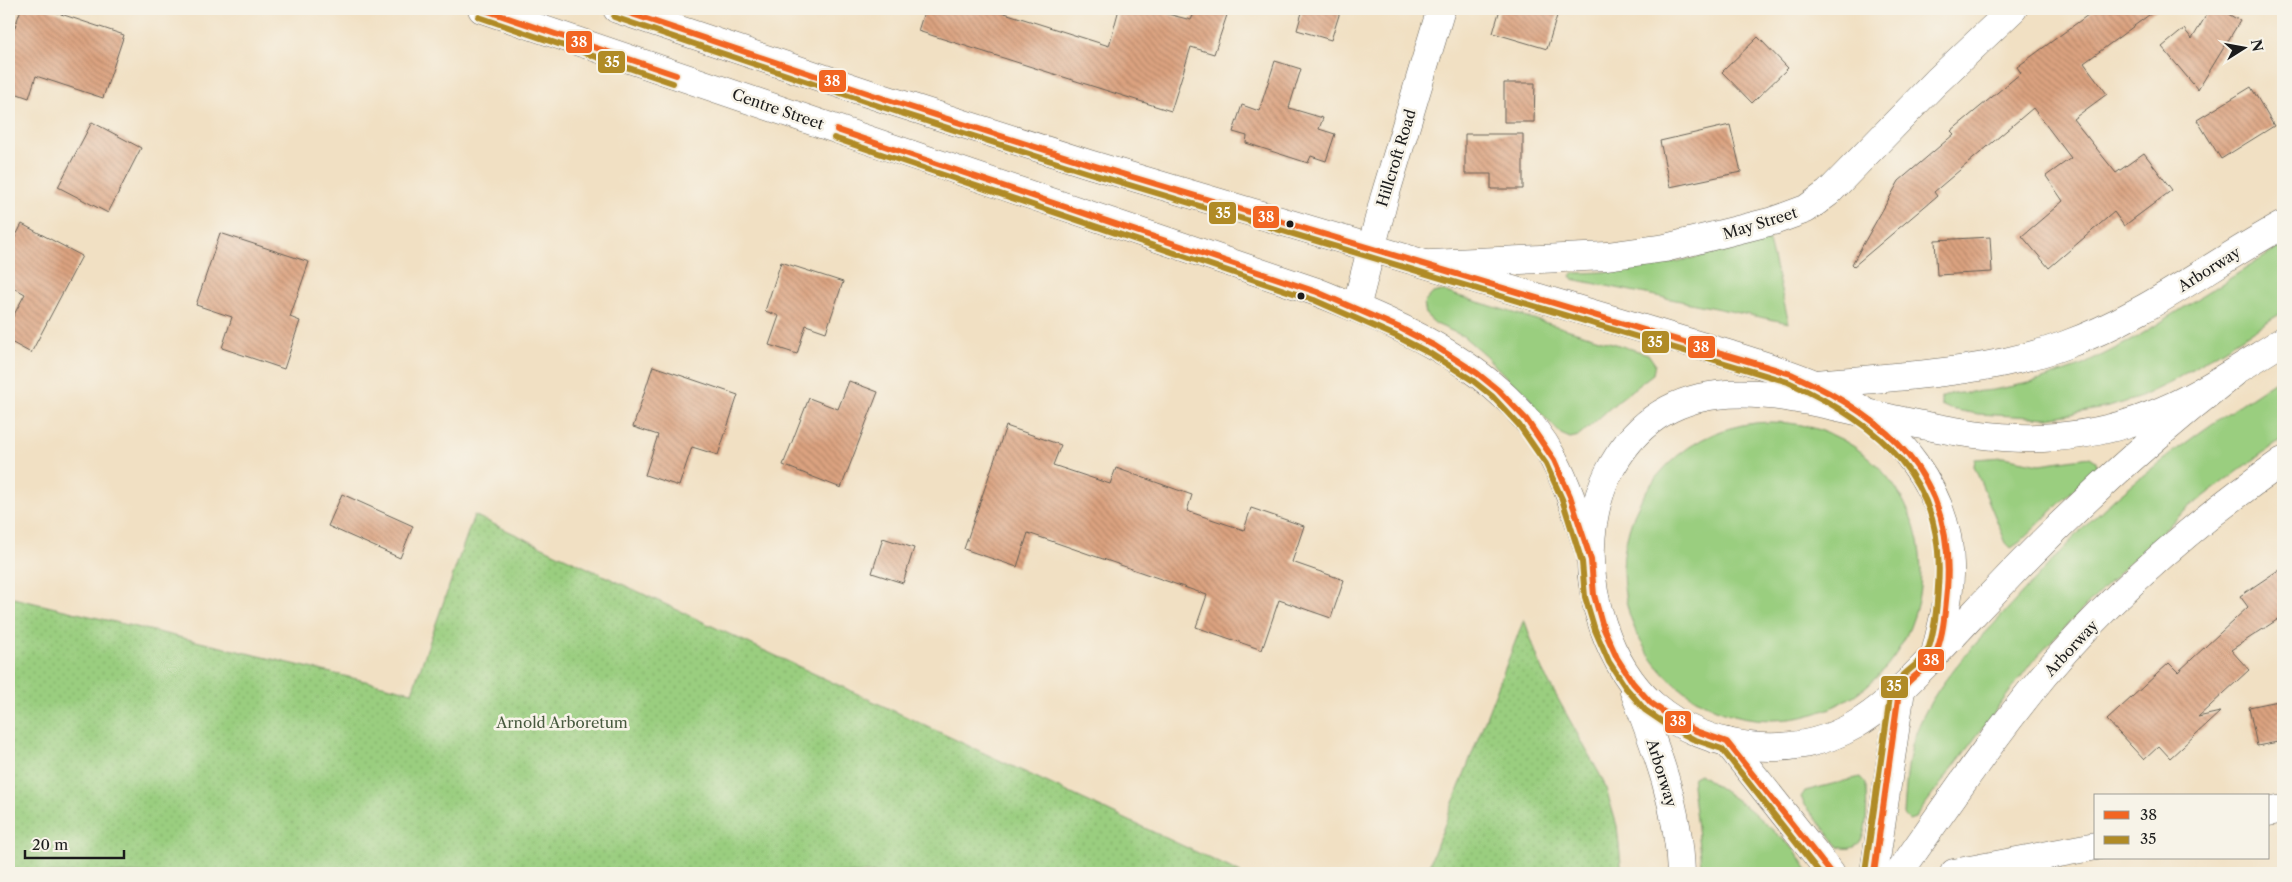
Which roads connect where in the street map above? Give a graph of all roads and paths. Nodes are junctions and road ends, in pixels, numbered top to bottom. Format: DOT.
graph roads {
  1 [pos="482,9"];
  2 [pos="617,9"];
  3 [pos="1441,9"];
  4 [pos="2013,9"];
  5 [pos="2283,225"];
  6 [pos="1370,248"];
  7 [pos="1426,264"];
  8 [pos="1356,308"];
  9 [pos="2283,341"];
  10 [pos="2234,373"];
  11 [pos="1816,384"];
  12 [pos="1864,413"];
  13 [pos="2283,461"];
  14 [pos="1591,560"];
  15 [pos="1935,655"];
  16 [pos="1628,675"];
  17 [pos="1901,690"];
  18 [pos="1727,742"];
  19 [pos="2283,809"];
  20 [pos="2270,812"];
  21 [pos="2094,846"];
  22 [pos="1681,873"];
  23 [pos="1831,873"];
  24 [pos="1874,873"];
  25 [pos="1899,873"];
  26 [pos="1954,873"];
  1 -- 8 [label="main road, Centre Street"];
  2 -- 6 [label="main road, Centre Street"];
  3 -- 6 [label="main road, Hillcroft Road"];
  4 -- 7 [label="main road, May Street"];
  5 -- 11 [label="main road, Arborway"];
  6 -- 7 [label="main road, Centre Street"];
  6 -- 8 [label="main road, Hillcroft Road"];
  7 -- 11 [label="main road, Centre Street"];
  8 -- 14 [label="main road, Centre Street"];
  9 -- 10 [label="main road"];
  10 -- 12 [label="main road"];
  10 -- 15 [label="main road"];
  11 -- 12 [label="main road, Centre Street"];
  12 -- 14 [label="main road, Centre Street"];
  12 -- 15 [label="main road, Centre Street"];
  13 -- 25 [label="main road, Arborway"];
  14 -- 16 [label="main road, Centre Street"];
  15 -- 17 [label="main road, Centre Street"];
  16 -- 18 [label="main road, Centre Street"];
  16 -- 22 [label="main road, Arborway"];
  17 -- 18 [label="main road, Centre Street"];
  17 -- 24 [label="main road"];
  18 -- 23 [label="main road"];
  19 -- 20 [label="main road"];
  21 -- 26 [label="main road"];
}
